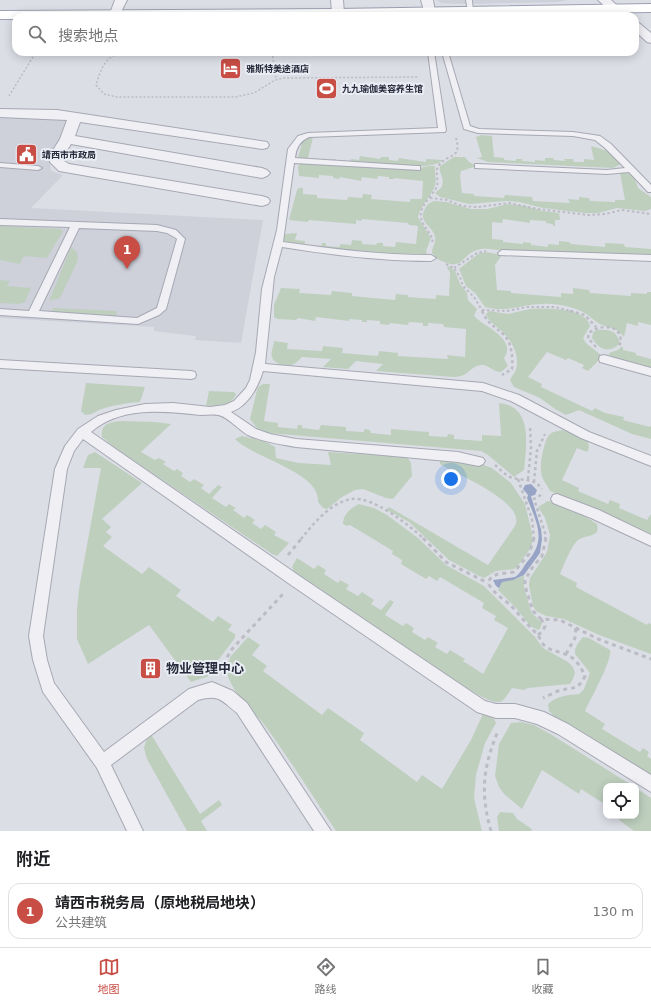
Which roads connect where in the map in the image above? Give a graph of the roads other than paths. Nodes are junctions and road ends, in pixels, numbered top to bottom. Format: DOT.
graph roads {
  1 [pos="122,0"];
  2 [pos="331,0"];
  3 [pos="337,0"];
  4 [pos="604,0"];
  5 [pos="646,0"];
  6 [pos="651,4"];
  7 [pos="428,6"];
  8 [pos="470,6"];
  9 [pos="621,8"];
  10 [pos="116,12"];
  11 [pos="335,12"];
  12 [pos="335,12"];
  13 [pos="348,12"];
  14 [pos="631,12"];
  15 [pos="639,14"];
  16 [pos="0,15"];
  17 [pos="12,15"];
  18 [pos="651,15"];
  19 [pos="0,21"];
  20 [pos="12,21"];
  21 [pos="639,29"];
  22 [pos="651,39"];
  23 [pos="432,56"];
  24 [pos="446,56"];
  25 [pos="0,113"];
  26 [pos="75,117"];
  27 [pos="67,139"];
  28 [pos="262,146"];
  29 [pos="290,160"];
  30 [pos="0,165"];
  31 [pos="478,166"];
  32 [pos="38,168"];
  33 [pos="417,168"];
  34 [pos="630,170"];
  35 [pos="262,173"];
  36 [pos="651,190"];
  37 [pos="262,201"];
  38 [pos="0,222"];
  39 [pos="75,226"];
  40 [pos="279,244"];
  41 [pos="502,253"];
  42 [pos="431,258"];
  43 [pos="651,258"];
  44 [pos="0,312"];
  45 [pos="32,315"];
  46 [pos="605,355"];
  47 [pos="0,364"];
  48 [pos="259,367"];
  49 [pos="651,372"];
  50 [pos="192,375"];
  51 [pos="222,410"];
  52 [pos="82,432"];
  53 [pos="479,461"];
  54 [pos="651,461"];
  55 [pos="557,499"];
  56 [pos="651,541"];
  57 [pos="102,763"];
  58 [pos="651,784"];
  59 [pos="135,831"];
  60 [pos="323,831"];
  1 -- 10 [label="street"];
  2 -- 11 [label="street"];
  3 -- 12 [label="street"];
  4 -- 9 [label="street"];
  5 -- 6 [label="main road"];
  7 -- 8 [label="main road"];
  7 -- 13 [label="main road"];
  8 -- 9 [label="main road"];
  9 -- 14 [label="main road"];
  15 -- 18 [label="main road"];
  16 -- 17 [label="main road"];
  19 -- 20 [label="main road"];
  21 -- 22 [label="street"];
  23 -- 29 [label="lane"];
  24 -- 34 [label="lane"];
  25 -- 26 [label="street"];
  26 -- 27 [label="street"];
  26 -- 28 [label="street"];
  27 -- 35 [label="street"];
  27 -- 37 [label="street"];
  29 -- 33 [label="lane"];
  29 -- 40 [label="lane"];
  30 -- 32 [label="lane"];
  31 -- 34 [label="lane"];
  34 -- 36 [label="lane"];
  38 -- 39 [label="lane"];
  39 -- 45 [label="lane"];
  39 -- 45 [label="lane"];
  40 -- 42 [label="lane"];
  40 -- 48 [label="lane"];
  41 -- 43 [label="lane"];
  44 -- 45 [label="lane"];
  46 -- 49 [label="lane"];
  47 -- 50 [label="lane"];
  48 -- 51 [label="lane"];
  48 -- 54 [label="lane"];
  51 -- 52 [label="lane"];
  51 -- 53 [label="lane"];
  52 -- 57 [label="lane"];
  52 -- 58 [label="lane"];
  55 -- 56 [label="lane"];
  57 -- 59 [label="lane"];
  57 -- 60 [label="lane"];
}
